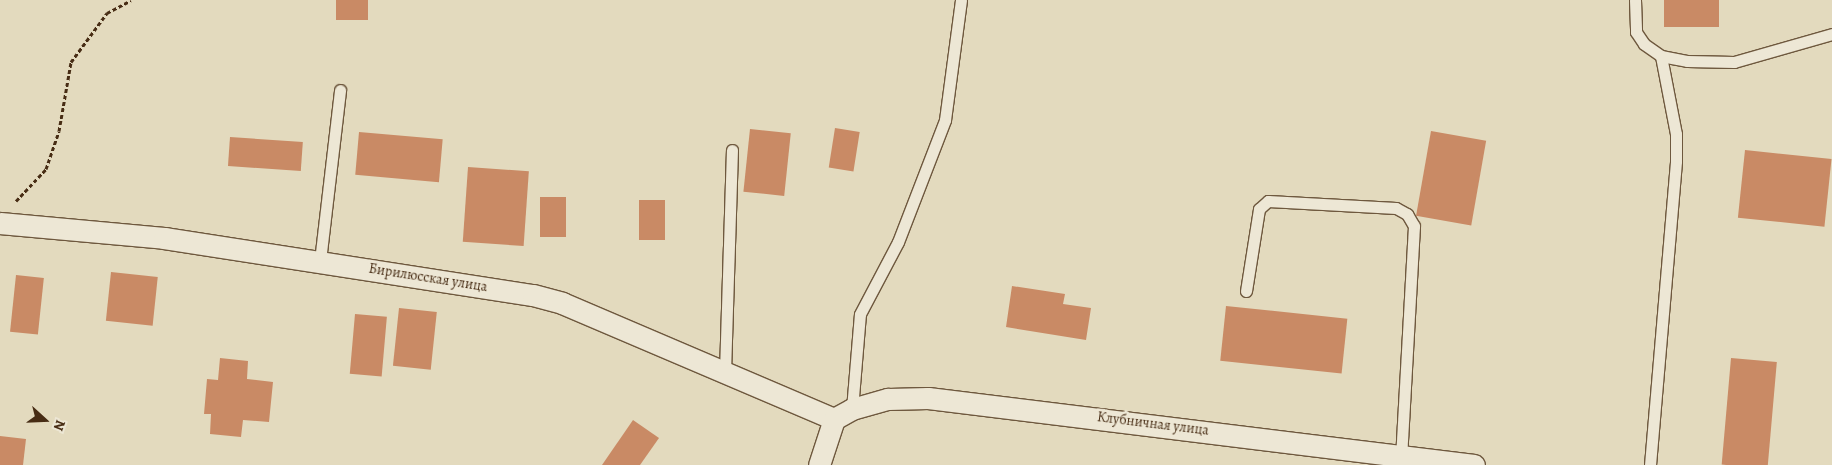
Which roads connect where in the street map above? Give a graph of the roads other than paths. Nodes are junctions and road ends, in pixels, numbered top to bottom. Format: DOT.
graph roads {
  1 [pos="961,0"];
  2 [pos="1634,0"];
  3 [pos="1832,34"];
  4 [pos="1661,56"];
  5 [pos="340,90"];
  6 [pos="732,150"];
  7 [pos="0,223"];
  8 [pos="320,261"];
  9 [pos="1246,291"];
  10 [pos="726,372"];
  11 [pos="843,414"];
  12 [pos="1401,454"];
  13 [pos="818,465"];
  14 [pos="1474,465"];
  15 [pos="1650,465"];
  1 -- 11 [label="lane"];
  2 -- 4 [label="lane"];
  3 -- 4 [label="lane"];
  4 -- 15 [label="lane"];
  5 -- 8 [label="lane"];
  6 -- 10 [label="lane"];
  7 -- 8 [label="street, Бирилюсская улица"];
  8 -- 10 [label="street, Бирилюсская улица"];
  9 -- 12 [label="lane"];
  10 -- 11 [label="street, Бирилюсская улица"];
  11 -- 12 [label="street, Клубничная улица"];
  11 -- 13 [label="street"];
  12 -- 14 [label="street, Клубничная улица"];
}
